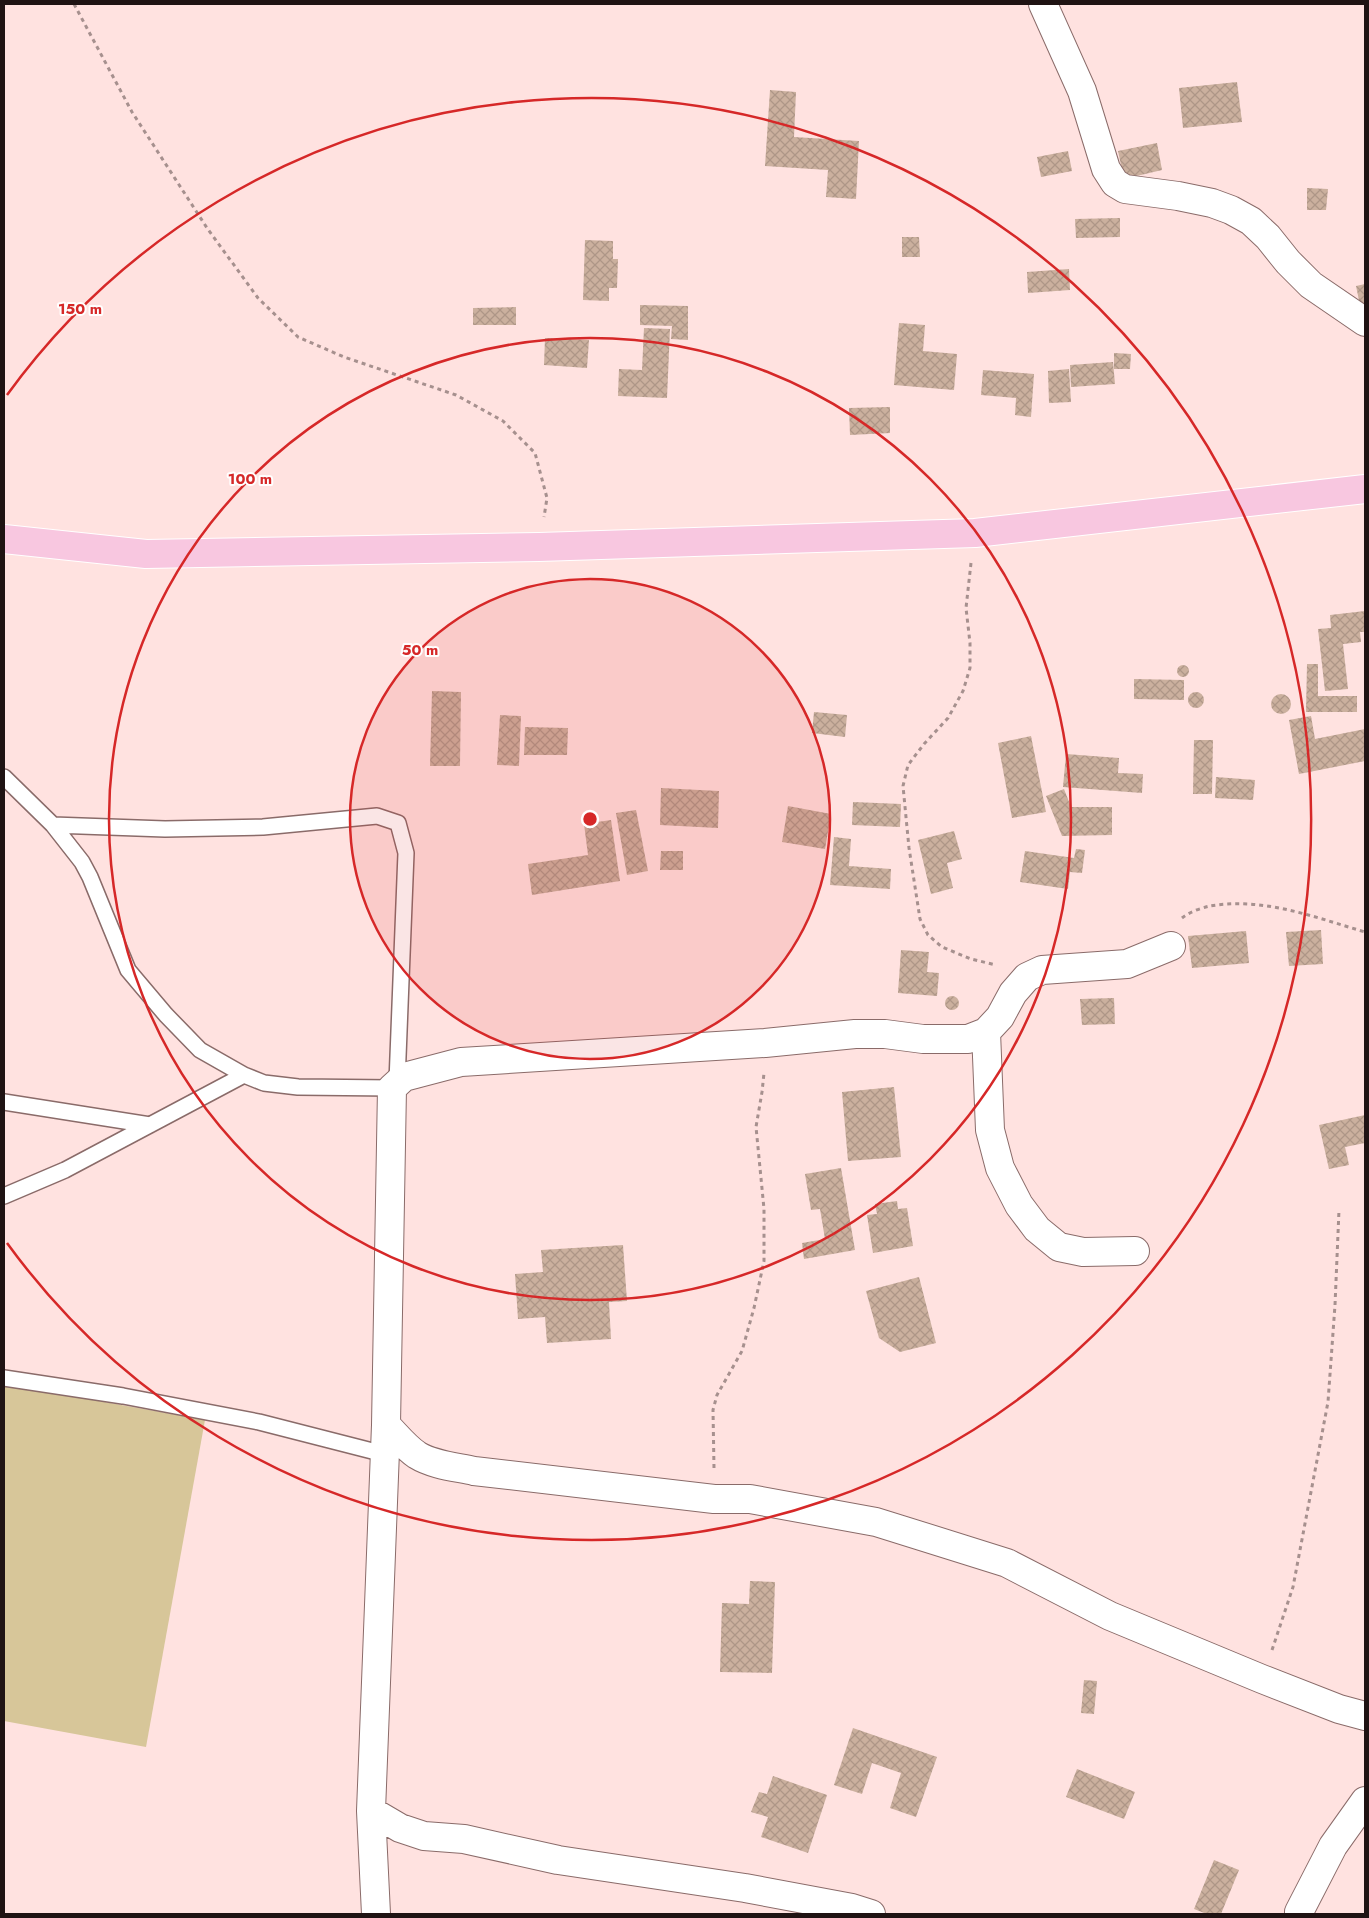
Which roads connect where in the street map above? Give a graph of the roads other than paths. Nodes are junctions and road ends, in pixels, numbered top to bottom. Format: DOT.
graph roads {
  1 [pos="1043,4"];
  2 [pos="1365,322"];
  3 [pos="1365,489"];
  4 [pos="4,538"];
  5 [pos="4,777"];
  6 [pos="53,825"];
  7 [pos="1171,946"];
  8 [pos="986,1032"];
  9 [pos="244,1075"];
  10 [pos="394,1085"];
  11 [pos="4,1102"];
  12 [pos="150,1125"];
  13 [pos="4,1196"];
  14 [pos="1135,1251"];
  15 [pos="4,1378"];
  16 [pos="386,1425"];
  17 [pos="384,1454"];
  18 [pos="1365,1716"];
  19 [pos="1365,1801"];
  20 [pos="371,1811"];
  21 [pos="1299,1912"];
  22 [pos="376,1914"];
  23 [pos="871,1914"];
  1 -- 2 [label="street"];
  3 -- 4 [label="highway"];
  5 -- 6 [label="lane"];
  6 -- 9 [label="lane"];
  6 -- 10 [label="lane"];
  7 -- 8 [label="street"];
  8 -- 10 [label="street"];
  8 -- 14 [label="street"];
  9 -- 10 [label="lane"];
  9 -- 12 [label="lane"];
  10 -- 16 [label="street"];
  11 -- 12 [label="lane"];
  12 -- 13 [label="lane"];
  15 -- 17 [label="lane"];
  16 -- 17 [label="street"];
  16 -- 18 [label="street"];
  17 -- 20 [label="street"];
  19 -- 21 [label="street"];
  20 -- 22 [label="street"];
  20 -- 23 [label="street"];
}
